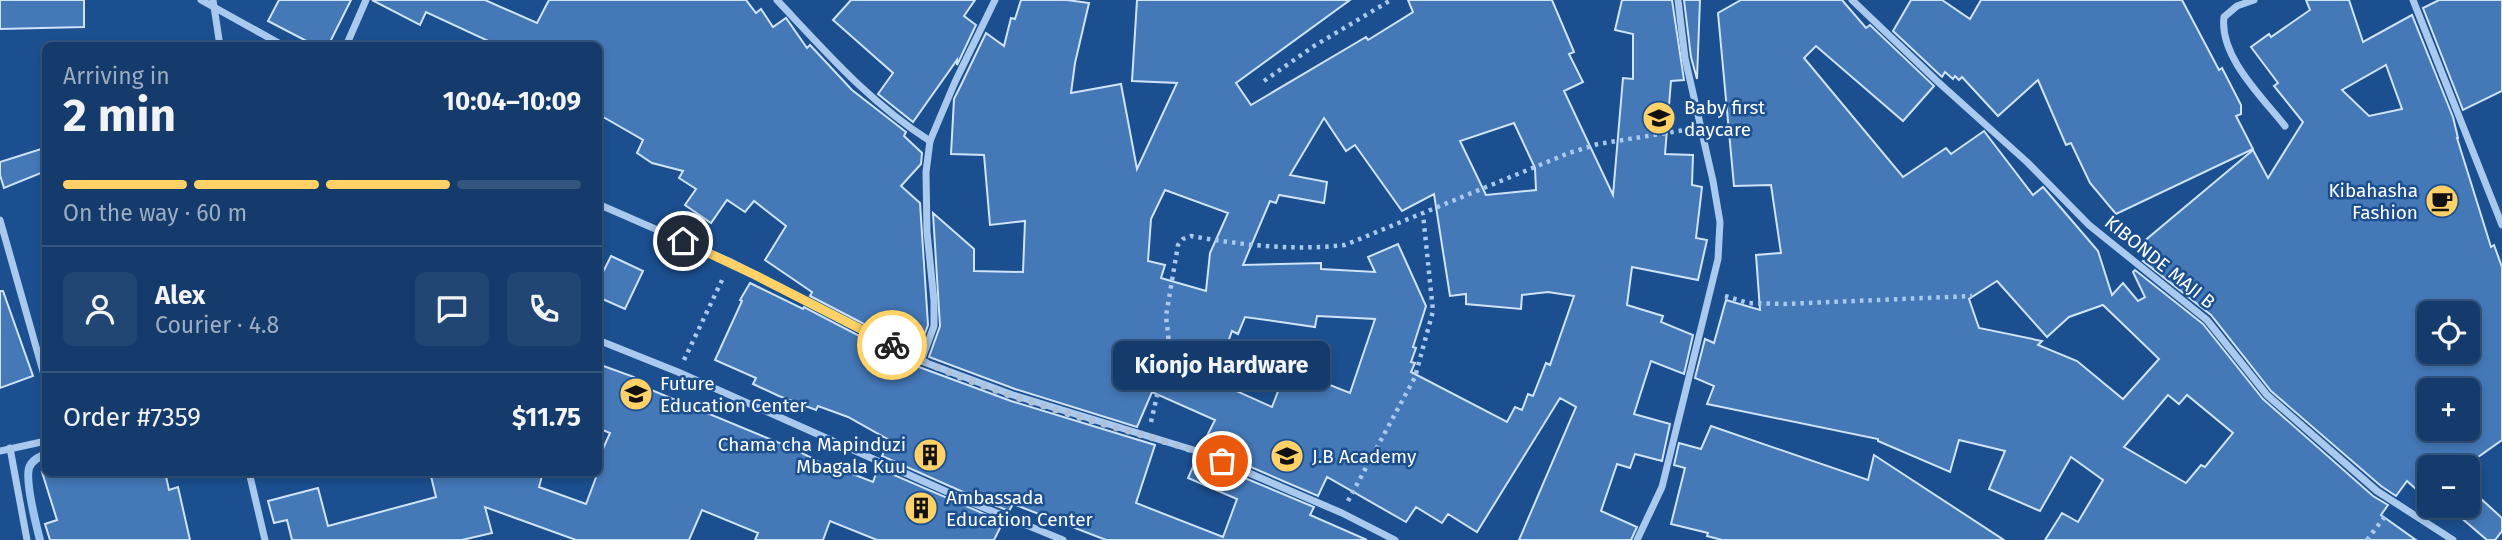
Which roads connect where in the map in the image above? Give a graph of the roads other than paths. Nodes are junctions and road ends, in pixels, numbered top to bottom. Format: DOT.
graph roads {
  1 [pos="201,0"];
  2 [pos="366,0"];
  3 [pos="777,0"];
  4 [pos="995,0"];
  5 [pos="1678,0"];
  6 [pos="1852,0"];
  7 [pos="2254,0"];
  8 [pos="2413,0"];
  9 [pos="213,4"];
  10 [pos="219,42"];
  11 [pos="277,42"];
  12 [pos="348,42"];
  13 [pos="2285,125"];
  14 [pos="930,142"];
  15 [pos="602,206"];
  16 [pos="0,220"];
  17 [pos="2502,225"];
  18 [pos="602,343"];
  19 [pos="921,361"];
  20 [pos="42,368"];
  21 [pos="42,441"];
  22 [pos="10,448"];
  23 [pos="0,451"];
  24 [pos="249,476"];
  25 [pos="27,540"];
  26 [pos="265,540"];
  27 [pos="1063,540"];
  28 [pos="1395,540"];
  29 [pos="1637,540"];
  30 [pos="2453,540"];
  1 -- 9 [label="street"];
  2 -- 12 [label="street"];
  3 -- 14 [label="street"];
  4 -- 14 [label="street"];
  5 -- 29 [label="street"];
  6 -- 30 [label="street, KIBONDE MAJI B"];
  7 -- 13 [label="street"];
  8 -- 17 [label="street"];
  9 -- 10 [label="street"];
  9 -- 11 [label="street"];
  14 -- 19 [label="street"];
  15 -- 19 [label="street"];
  16 -- 20 [label="street"];
  18 -- 27 [label="street"];
  19 -- 28 [label="street"];
  21 -- 22 [label="street"];
  22 -- 23 [label="street"];
  22 -- 25 [label="street"];
  24 -- 26 [label="street"];
}
